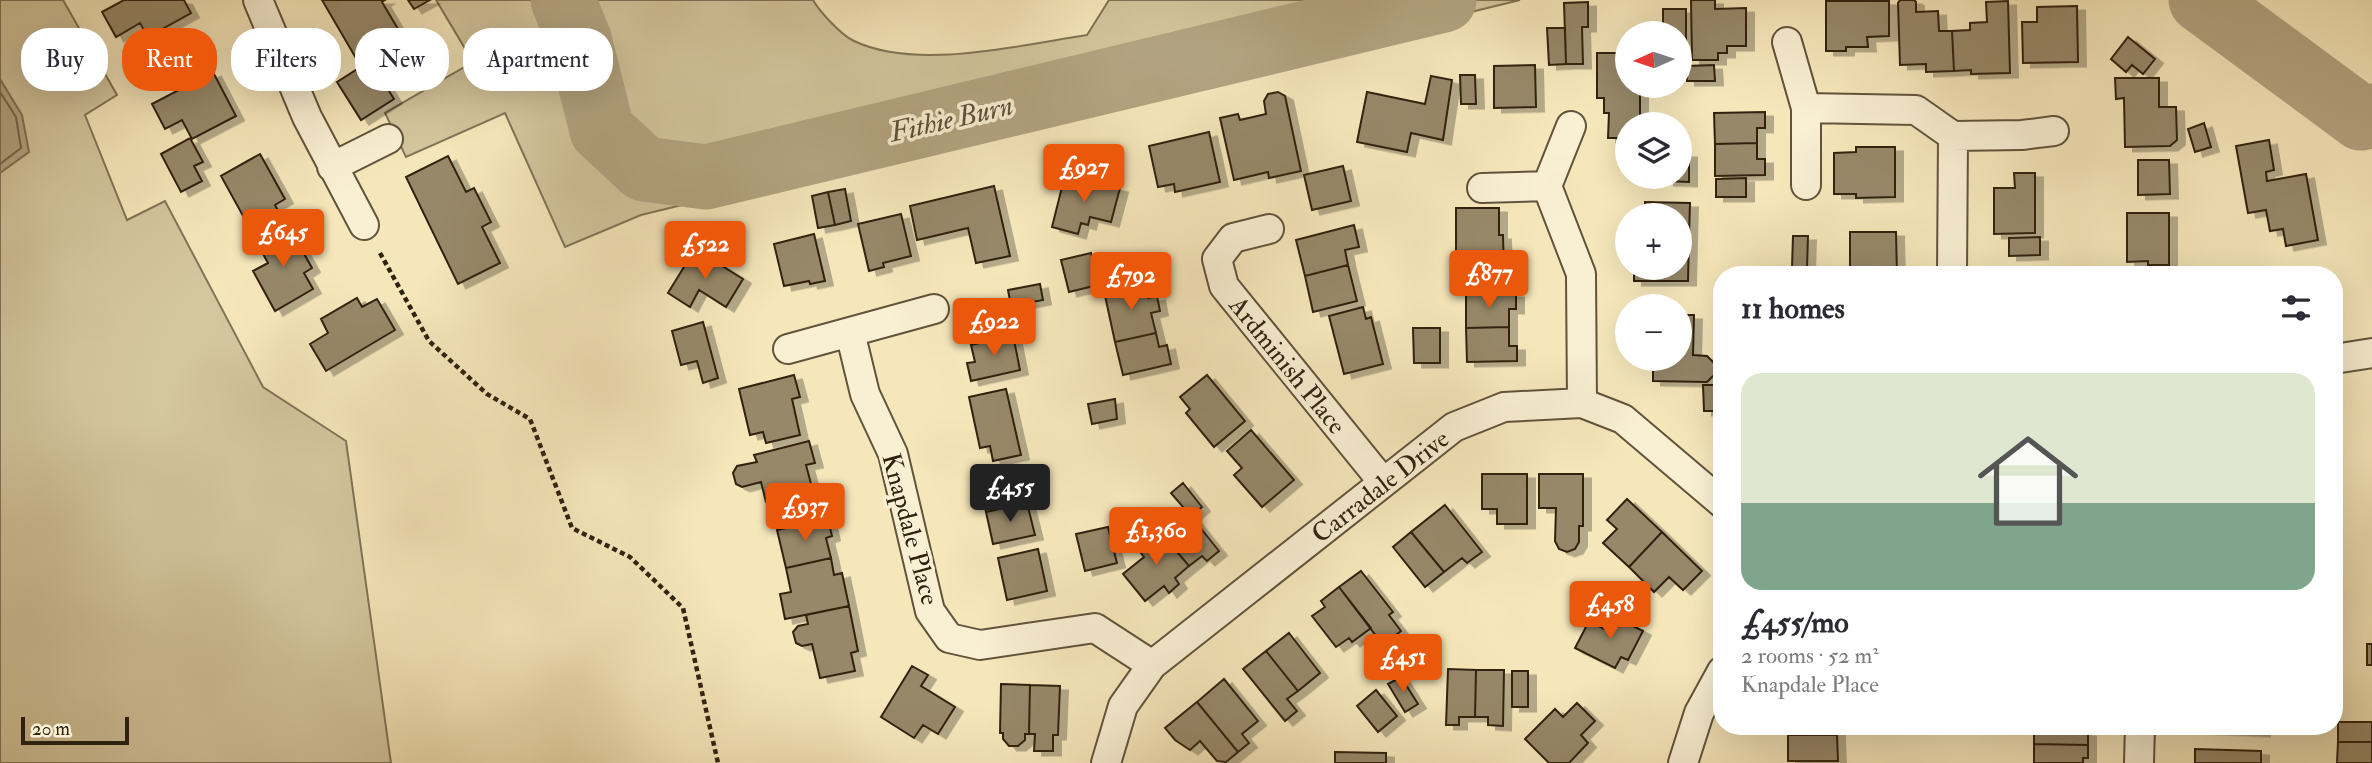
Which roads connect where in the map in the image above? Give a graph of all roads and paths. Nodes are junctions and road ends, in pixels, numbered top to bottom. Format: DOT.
graph roads {
  1 [pos="258,0"];
  2 [pos="1787,42"];
  3 [pos="1806,108"];
  4 [pos="1571,126"];
  5 [pos="2054,131"];
  6 [pos="1953,135"];
  7 [pos="388,139"];
  8 [pos="332,167"];
  9 [pos="1806,185"];
  10 [pos="1547,186"];
  11 [pos="1482,188"];
  12 [pos="364,225"];
  13 [pos="1269,229"];
  14 [pos="1952,266"];
  15 [pos="934,309"];
  16 [pos="850,332"];
  17 [pos="788,349"];
  18 [pos="1582,403"];
  19 [pos="1384,482"];
  20 [pos="1713,495"];
  21 [pos="1152,665"];
  22 [pos="1713,687"];
  23 [pos="2140,735"];
  24 [pos="718,763"];
  25 [pos="1106,763"];
  26 [pos="1683,763"];
  27 [pos="2139,763"];
  1 -- 8 [label="street"];
  2 -- 3 [label="street"];
  3 -- 6 [label="street"];
  3 -- 9 [label="street"];
  4 -- 10 [label="street"];
  5 -- 6 [label="street"];
  6 -- 14 [label="street"];
  7 -- 8 [label="street"];
  8 -- 12 [label="street"];
  10 -- 11 [label="street"];
  10 -- 18 [label="street"];
  12 -- 24 [label="path"];
  13 -- 19 [label="street, Ardminish Place"];
  15 -- 16 [label="street"];
  16 -- 17 [label="street"];
  16 -- 21 [label="street, Knapdale Place"];
  18 -- 19 [label="street, Carradale Drive"];
  18 -- 20 [label="street, Carradale Drive"];
  19 -- 21 [label="street, Carradale Drive"];
  21 -- 25 [label="street, Carradale Drive"];
  22 -- 26 [label="street"];
  23 -- 27 [label="street"];
}
